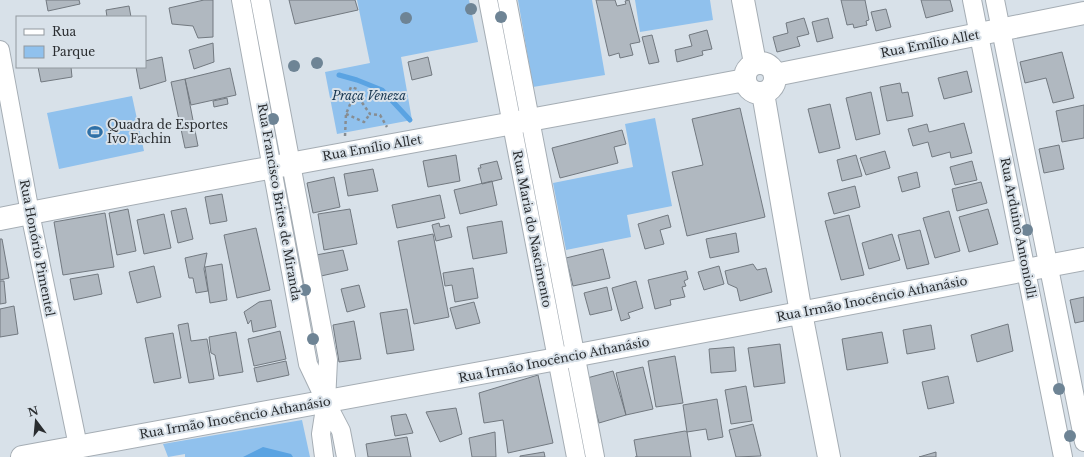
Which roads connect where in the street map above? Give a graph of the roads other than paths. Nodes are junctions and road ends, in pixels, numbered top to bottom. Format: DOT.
graph roads {
  1 [pos="241,0"];
  2 [pos="260,0"];
  3 [pos="488,0"];
  4 [pos="507,0"];
  5 [pos="743,0"];
  6 [pos="972,0"];
  7 [pos="994,0"];
  8 [pos="1084,13"];
  9 [pos="263,19"];
  10 [pos="245,23"];
  11 [pos="1000,29"];
  12 [pos="978,34"];
  13 [pos="514,40"];
  14 [pos="496,43"];
  15 [pos="0,50"];
  16 [pos="273,71"];
  17 [pos="750,72"];
  18 [pos="255,75"];
  19 [pos="775,75"];
  20 [pos="763,93"];
  21 [pos="1018,114"];
  22 [pos="996,120"];
  23 [pos="520,122"];
  24 [pos="281,164"];
  25 [pos="1031,179"];
  26 [pos="1009,184"];
  27 [pos="545,202"];
  28 [pos="527,206"];
  29 [pos="30,213"];
  30 [pos="0,219"];
  31 [pos="553,244"];
  32 [pos="535,248"];
  33 [pos="1084,259"];
  34 [pos="309,261"];
  35 [pos="290,264"];
  36 [pos="1049,266"];
  37 [pos="1026,270"];
  38 [pos="318,310"];
  39 [pos="801,313"];
  40 [pos="299,315"];
  41 [pos="1065,347"];
  42 [pos="1042,352"];
  43 [pos="566,358"];
  44 [pos="326,402"];
  45 [pos="1078,412"];
  46 [pos="1055,416"];
  47 [pos="1084,442"];
  48 [pos="78,446"];
  49 [pos="22,457"];
  50 [pos="324,457"];
  51 [pos="346,457"];
  52 [pos="576,457"];
  53 [pos="594,457"];
  54 [pos="829,457"];
  55 [pos="1063,457"];
  1 -- 10 [label="street, Rua Francisco Brites de Miranda"];
  2 -- 9 [label="street, Rua Francisco Brites de Miranda"];
  3 -- 14 [label="street, Rua Maria do Nascimento"];
  4 -- 13 [label="street, Rua Maria do Nascimento"];
  5 -- 17 [label="street"];
  6 -- 12 [label="street, Rua Arduino Antoniolli"];
  7 -- 11 [label="street, Rua Arduino Antoniolli"];
  8 -- 11 [label="street, Rua Emílio Allet"];
  9 -- 10 [label="street"];
  9 -- 16 [label="street, Rua Francisco Brites de Miranda"];
  10 -- 18 [label="street, Rua Francisco Brites de Miranda"];
  11 -- 12 [label="street, Rua Emílio Allet"];
  11 -- 21 [label="street, Rua Arduino Antoniolli"];
  12 -- 19 [label="street, Rua Emílio Allet"];
  12 -- 22 [label="street, Rua Arduino Antoniolli"];
  13 -- 14 [label="street"];
  13 -- 23 [label="street, Rua Maria do Nascimento"];
  14 -- 23 [label="street, Rua Maria do Nascimento"];
  15 -- 29 [label="street, Rua Honório Pimentel"];
  16 -- 18 [label="street"];
  16 -- 24 [label="street, Rua Francisco Brites de Miranda"];
  17 -- 19 [label="street"];
  17 -- 20 [label="street"];
  17 -- 23 [label="street, Rua Emílio Allet"];
  18 -- 24 [label="street, Rua Francisco Brites de Miranda"];
  19 -- 20 [label="street"];
  20 -- 39 [label="street"];
  21 -- 22 [label="street"];
  21 -- 25 [label="street, Rua Arduino Antoniolli"];
  22 -- 26 [label="street, Rua Arduino Antoniolli"];
  23 -- 24 [label="street, Rua Emílio Allet"];
  23 -- 27 [label="street, Rua Maria do Nascimento"];
  23 -- 28 [label="street, Rua Maria do Nascimento"];
  24 -- 29 [label="street, Rua Emílio Allet"];
  24 -- 34 [label="street, Rua Francisco Brites de Miranda"];
  24 -- 35 [label="street, Rua Francisco Brites de Miranda"];
  25 -- 26 [label="street"];
  25 -- 36 [label="street, Rua Arduino Antoniolli"];
  26 -- 37 [label="street, Rua Arduino Antoniolli"];
  27 -- 28 [label="street"];
  27 -- 31 [label="street, Rua Maria do Nascimento"];
  28 -- 32 [label="street, Rua Maria do Nascimento"];
  29 -- 30 [label="street, Rua Emílio Allet"];
  29 -- 48 [label="street, Rua Honório Pimentel"];
  31 -- 32 [label="street"];
  31 -- 43 [label="street, Rua Maria do Nascimento"];
  32 -- 43 [label="street, Rua Maria do Nascimento"];
  33 -- 36 [label="street, Rua Irmão Inocêncio Athanásio"];
  34 -- 35 [label="street"];
  34 -- 38 [label="street, Rua Francisco Brites de Miranda"];
  35 -- 40 [label="street, Rua Francisco Brites de Miranda"];
  36 -- 37 [label="street, Rua Irmão Inocêncio Athanásio"];
  36 -- 41 [label="street, Rua Arduino Antoniolli"];
  37 -- 39 [label="street, Rua Irmão Inocêncio Athanásio"];
  37 -- 42 [label="street, Rua Arduino Antoniolli"];
  38 -- 40 [label="street"];
  38 -- 44 [label="street, Rua Francisco Brites de Miranda"];
  39 -- 43 [label="street, Rua Irmão Inocêncio Athanásio"];
  39 -- 54 [label="street"];
  40 -- 44 [label="street, Rua Francisco Brites de Miranda"];
  41 -- 42 [label="street"];
  41 -- 45 [label="street, Rua Arduino Antoniolli"];
  42 -- 46 [label="street, Rua Arduino Antoniolli"];
  43 -- 44 [label="street, Rua Irmão Inocêncio Athanásio"];
  43 -- 52 [label="street, Rua Maria do Nascimento"];
  43 -- 53 [label="street, Rua Maria do Nascimento"];
  44 -- 48 [label="street, Rua Irmão Inocêncio Athanásio"];
  44 -- 50 [label="street, Rua Francisco Brites de Miranda"];
  44 -- 51 [label="street, Rua Francisco Brites de Miranda"];
  45 -- 46 [label="street"];
  45 -- 47 [label="street, Rua Arduino Antoniolli"];
  46 -- 55 [label="street, Rua Arduino Antoniolli"];
  48 -- 49 [label="street, Rua Irmão Inocêncio Athanásio"];
}
